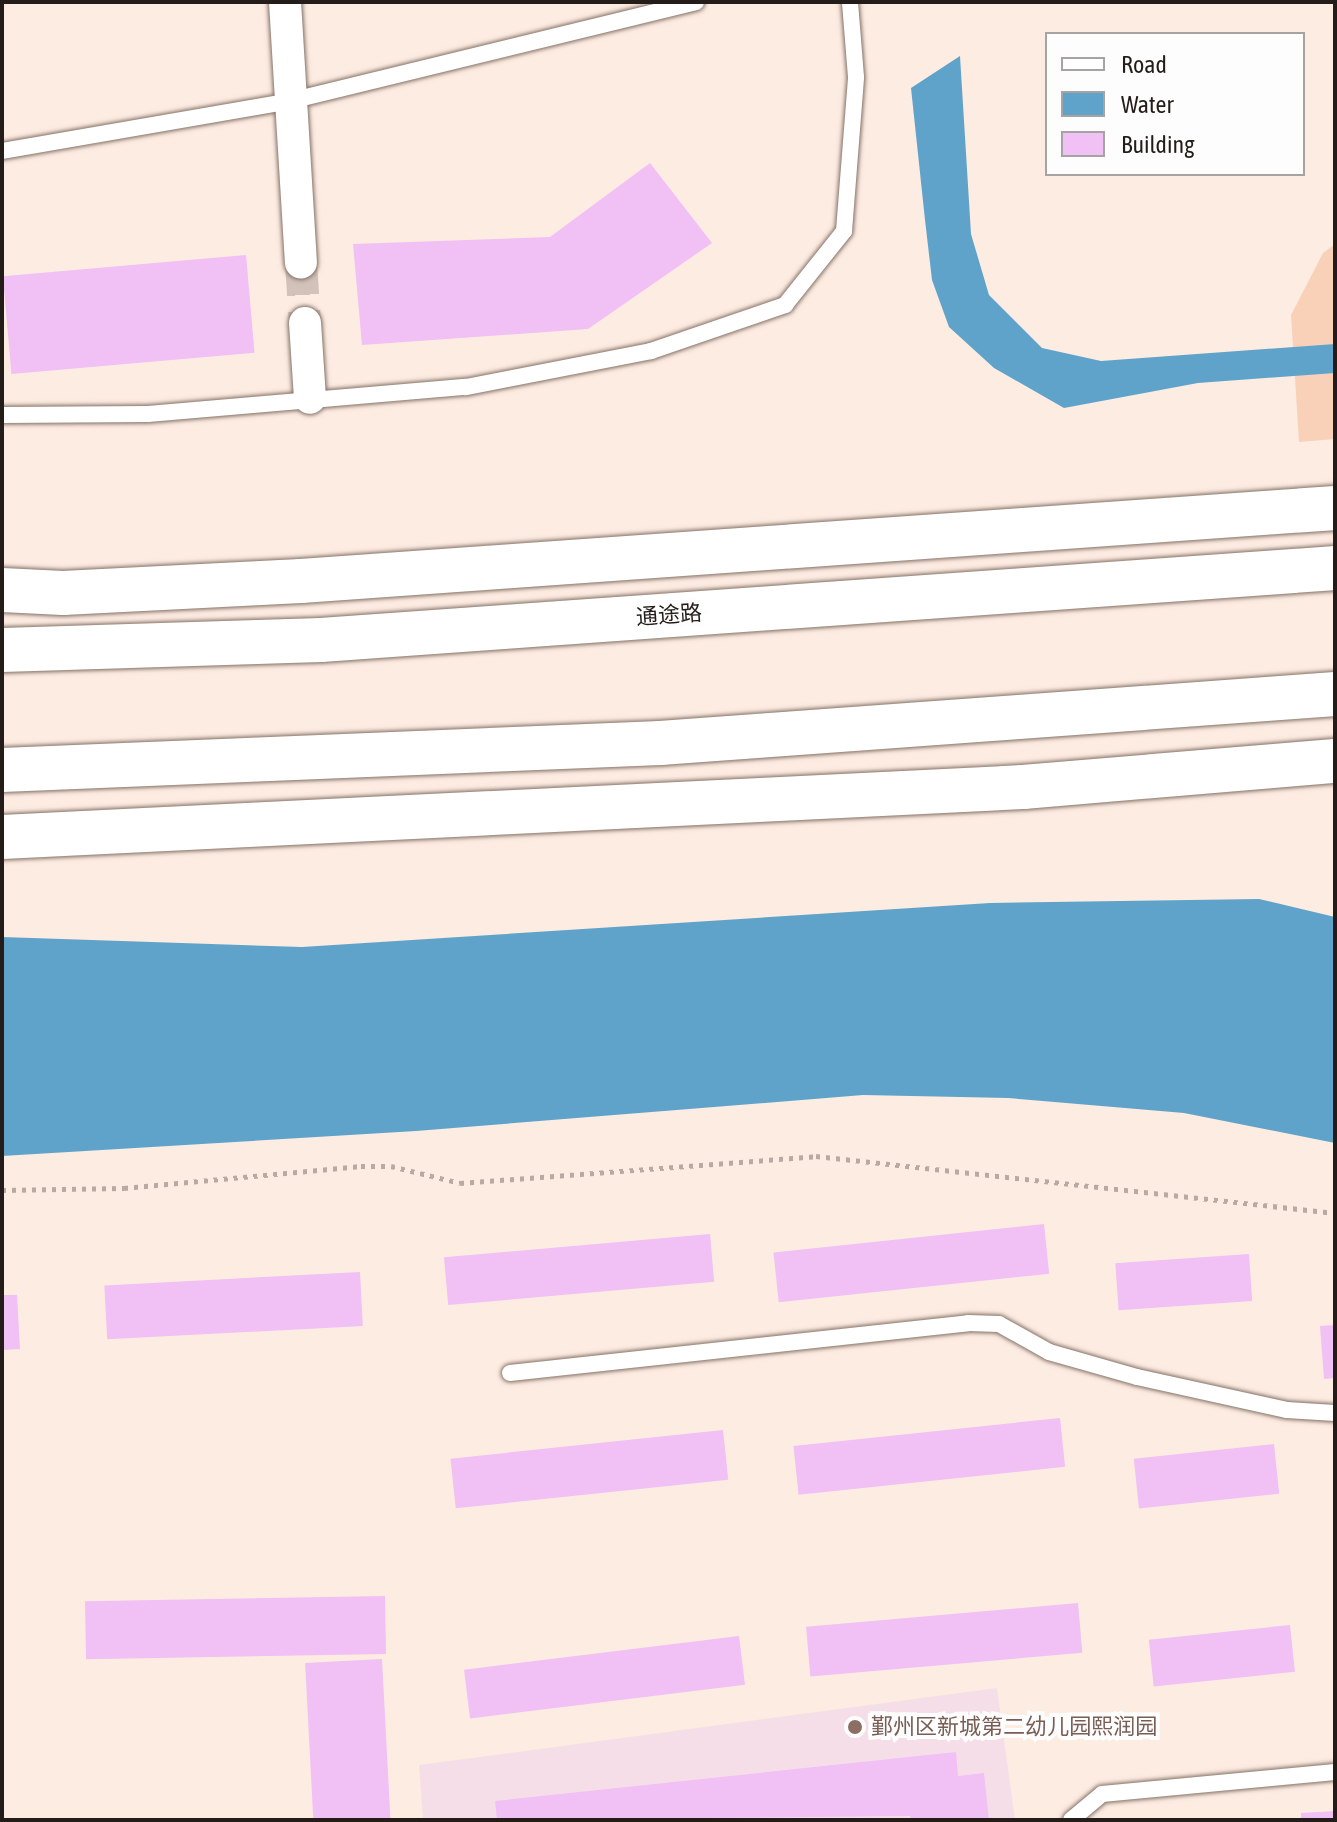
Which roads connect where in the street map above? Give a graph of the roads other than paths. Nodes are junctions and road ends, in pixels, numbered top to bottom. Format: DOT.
graph roads {
  1 [pos="285,2"];
  2 [pos="696,2"];
  3 [pos="850,2"];
  4 [pos="290,101"];
  5 [pos="2,151"];
  6 [pos="301,263"];
  7 [pos="305,323"];
  8 [pos="310,398"];
  9 [pos="2,415"];
  10 [pos="1335,508"];
  11 [pos="1335,568"];
  12 [pos="2,590"];
  13 [pos="2,650"];
  14 [pos="1335,694"];
  15 [pos="1335,761"];
  16 [pos="2,770"];
  17 [pos="2,837"];
  18 [pos="510,1373"];
  19 [pos="1335,1413"];
  20 [pos="1335,1772"];
  21 [pos="1071,1820"];
  1 -- 4 [label="street"];
  2 -- 4 [label="lane"];
  3 -- 8 [label="lane"];
  4 -- 5 [label="lane"];
  4 -- 6 [label="street"];
  7 -- 8 [label="street"];
  8 -- 9 [label="lane"];
  10 -- 12 [label="main road"];
  11 -- 13 [label="main road, 通途路"];
  14 -- 16 [label="main road"];
  15 -- 17 [label="main road"];
  18 -- 19 [label="lane"];
  20 -- 21 [label="lane"];
}
